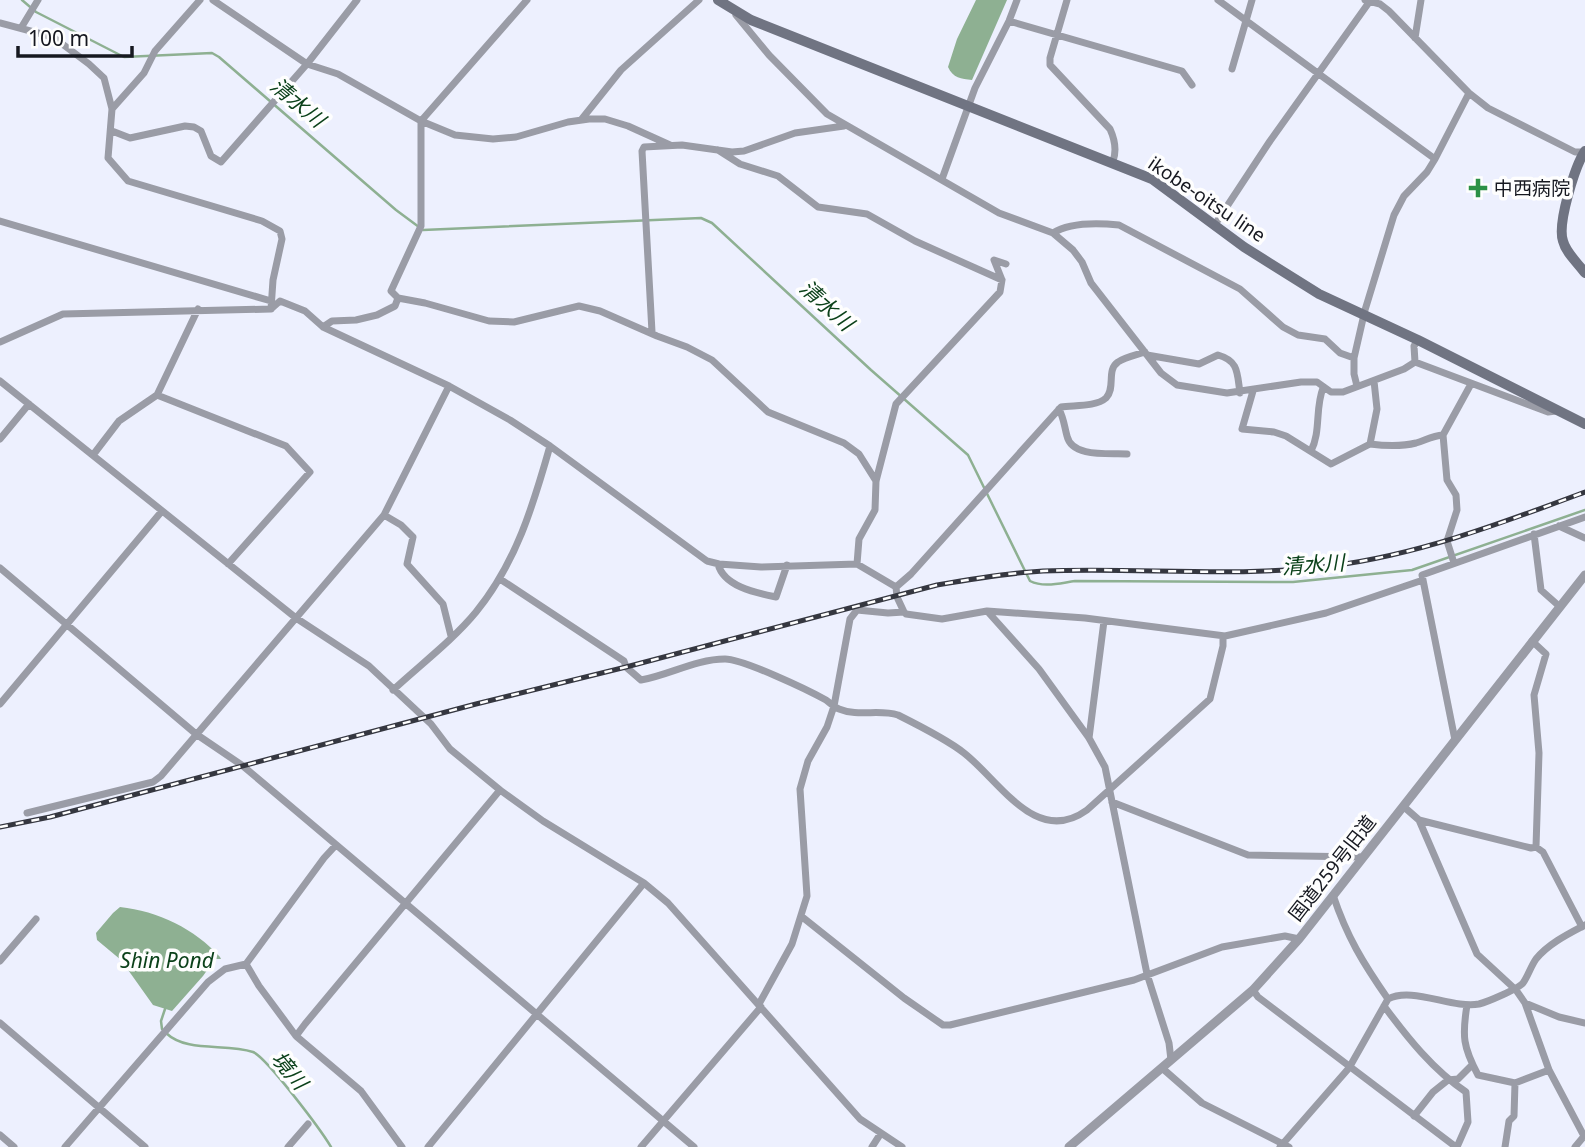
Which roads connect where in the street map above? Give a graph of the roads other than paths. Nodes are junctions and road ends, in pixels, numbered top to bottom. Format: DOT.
graph roads {
  1 [pos="200,0"];
  2 [pos="213,0"];
  3 [pos="357,0"];
  4 [pos="527,0"];
  5 [pos="699,0"];
  6 [pos="1017,0"];
  7 [pos="1067,0"];
  8 [pos="1218,0"];
  9 [pos="1252,0"];
  10 [pos="1421,0"];
  11 [pos="37,1"];
  12 [pos="1367,1"];
  13 [pos="720,2"];
  14 [pos="1009,21"];
  15 [pos="1245,21"];
  16 [pos="0,23"];
  17 [pos="21,28"];
  18 [pos="1056,34"];
  19 [pos="1415,38"];
  20 [pos="307,64"];
  21 [pos="1232,69"];
  22 [pos="1318,75"];
  23 [pos="1192,85"];
  24 [pos="1469,93"];
  25 [pos="970,104"];
  26 [pos="112,109"];
  27 [pos="581,120"];
  28 [pos="421,121"];
  29 [pos="845,125"];
  30 [pos="112,131"];
  31 [pos="670,145"];
  32 [pos="718,150"];
  33 [pos="1585,152"];
  34 [pos="1435,159"];
  35 [pos="1113,161"];
  36 [pos="942,179"];
  37 [pos="0,221"];
  38 [pos="1214,226"];
  39 [pos="1052,233"];
  40 [pos="1006,264"];
  41 [pos="1585,273"];
  42 [pos="1002,280"];
  43 [pos="398,298"];
  44 [pos="271,305"];
  45 [pos="198,309"];
  46 [pos="1364,316"];
  47 [pos="323,327"];
  48 [pos="652,332"];
  49 [pos="1418,340"];
  50 [pos="0,342"];
  51 [pos="1146,354"];
  52 [pos="1354,358"];
  53 [pos="1415,362"];
  54 [pos="1374,380"];
  55 [pos="0,381"];
  56 [pos="1471,384"];
  57 [pos="449,386"];
  58 [pos="1357,386"];
  59 [pos="1323,388"];
  60 [pos="1253,391"];
  61 [pos="1240,393"];
  62 [pos="157,395"];
  63 [pos="29,404"];
  64 [pos="1059,409"];
  65 [pos="1560,411"];
  66 [pos="1585,424"];
  67 [pos="1443,435"];
  68 [pos="0,439"];
  69 [pos="1370,444"];
  70 [pos="550,446"];
  71 [pos="1311,451"];
  72 [pos="1126,454"];
  73 [pos="93,455"];
  74 [pos="876,481"];
  75 [pos="162,511"];
  76 [pos="384,515"];
  77 [pos="1585,517"];
  78 [pos="1559,526"];
  79 [pos="1534,534"];
  80 [pos="1585,538"];
  81 [pos="1454,563"];
  82 [pos="228,564"];
  83 [pos="718,564"];
  84 [pos="857,564"];
  85 [pos="787,565"];
  86 [pos="0,568"];
  87 [pos="1585,575"];
  88 [pos="499,579"];
  89 [pos="1423,580"];
  90 [pos="896,587"];
  91 [pos="1559,606"];
  92 [pos="987,611"];
  93 [pos="904,612"];
  94 [pos="296,618"];
  95 [pos="1104,621"];
  96 [pos="66,624"];
  97 [pos="451,636"];
  98 [pos="1223,636"];
  99 [pos="1532,641"];
  100 [pos="393,690"];
  101 [pos="0,704"];
  102 [pos="834,706"];
  103 [pos="196,734"];
  104 [pos="1089,738"];
  105 [pos="1455,740"];
  106 [pos="500,790"];
  107 [pos="1109,790"];
  108 [pos="1112,802"];
  109 [pos="1403,806"];
  110 [pos="27,813"];
  111 [pos="1419,820"];
  112 [pos="336,845"];
  113 [pos="1536,847"];
  114 [pos="1363,857"];
  115 [pos="644,883"];
  116 [pos="1333,895"];
  117 [pos="405,903"];
  118 [pos="801,916"];
  119 [pos="36,919"];
  120 [pos="1583,926"];
  121 [pos="1298,939"];
  122 [pos="0,961"];
  123 [pos="246,964"];
  124 [pos="1147,974"];
  125 [pos="1253,990"];
  126 [pos="1516,990"];
  127 [pos="1386,1002"];
  128 [pos="1525,1003"];
  129 [pos="760,1005"];
  130 [pos="1467,1005"];
  131 [pos="536,1014"];
  132 [pos="0,1023"];
  133 [pos="1585,1023"];
  134 [pos="296,1036"];
  135 [pos="1171,1060"];
  136 [pos="1472,1065"];
  137 [pos="1162,1068"];
  138 [pos="1349,1068"];
  139 [pos="1549,1070"];
  140 [pos="1448,1080"];
  141 [pos="1515,1083"];
  142 [pos="99,1107"];
  143 [pos="1414,1116"];
  144 [pos="662,1121"];
  145 [pos="308,1124"];
  146 [pos="881,1133"];
  147 [pos="0,1135"];
  148 [pos="1584,1136"];
  149 [pos="1284,1146"];
  150 [pos="14,1147"];
  151 [pos="65,1147"];
  152 [pos="145,1147"];
  153 [pos="288,1147"];
  154 [pos="401,1147"];
  155 [pos="428,1147"];
  156 [pos="641,1147"];
  157 [pos="694,1147"];
  158 [pos="872,1147"];
  159 [pos="902,1147"];
  160 [pos="1069,1147"];
  161 [pos="1456,1147"];
  162 [pos="1505,1147"];
  163 [pos="1575,1147"];
  1 -- 26 [label="street"];
  2 -- 20 [label="street"];
  3 -- 20 [label="street"];
  4 -- 28 [label="street"];
  5 -- 27 [label="street"];
  6 -- 14 [label="street"];
  7 -- 18 [label="street"];
  8 -- 15 [label="street"];
  9 -- 15 [label="street"];
  10 -- 19 [label="street"];
  11 -- 17 [label="street"];
  12 -- 19 [label="street"];
  12 -- 22 [label="street"];
  13 -- 25 [label="main road, ikobe-oitsu line"];
  13 -- 29 [label="street"];
  14 -- 18 [label="street"];
  14 -- 25 [label="street"];
  15 -- 21 [label="street"];
  15 -- 22 [label="street"];
  16 -- 17 [label="street"];
  17 -- 26 [label="street"];
  18 -- 23 [label="street"];
  18 -- 35 [label="street"];
  19 -- 24 [label="street"];
  20 -- 28 [label="street"];
  20 -- 30 [label="street"];
  22 -- 34 [label="street"];
  22 -- 38 [label="street"];
  24 -- 33 [label="street"];
  24 -- 34 [label="street"];
  25 -- 35 [label="main road, ikobe-oitsu line"];
  25 -- 36 [label="street"];
  26 -- 30 [label="street"];
  27 -- 28 [label="street"];
  27 -- 31 [label="street"];
  28 -- 43 [label="street"];
  29 -- 32 [label="street"];
  29 -- 36 [label="street"];
  30 -- 44 [label="street"];
  31 -- 32 [label="street"];
  31 -- 48 [label="street"];
  32 -- 42 [label="street"];
  33 -- 41 [label="main road"];
  34 -- 46 [label="street"];
  35 -- 38 [label="main road, ikobe-oitsu line"];
  36 -- 39 [label="street"];
  37 -- 44 [label="street"];
  38 -- 46 [label="main road, ikobe-oitsu line"];
  39 -- 51 [label="street"];
  39 -- 52 [label="street"];
  40 -- 42 [label="street"];
  42 -- 74 [label="street"];
  43 -- 47 [label="street"];
  43 -- 48 [label="street"];
  44 -- 45 [label="street"];
  44 -- 47 [label="street"];
  45 -- 50 [label="street"];
  45 -- 62 [label="street"];
  46 -- 49 [label="main road, ikobe-oitsu line"];
  46 -- 52 [label="street"];
  47 -- 57 [label="street"];
  48 -- 74 [label="street"];
  49 -- 53 [label="street"];
  49 -- 65 [label="main road, ikobe-oitsu line"];
  51 -- 61 [label="street"];
  51 -- 61 [label="street"];
  51 -- 64 [label="street"];
  52 -- 58 [label="street"];
  53 -- 54 [label="street"];
  53 -- 56 [label="street"];
  54 -- 58 [label="street"];
  54 -- 69 [label="street"];
  55 -- 63 [label="street"];
  56 -- 65 [label="street"];
  56 -- 67 [label="street"];
  57 -- 70 [label="street"];
  57 -- 76 [label="street"];
  58 -- 59 [label="street"];
  59 -- 60 [label="street"];
  59 -- 71 [label="street"];
  60 -- 61 [label="street"];
  60 -- 71 [label="street"];
  62 -- 73 [label="street"];
  62 -- 82 [label="street"];
  63 -- 68 [label="street"];
  63 -- 73 [label="street"];
  64 -- 72 [label="street"];
  64 -- 90 [label="street"];
  65 -- 66 [label="main road, ikobe-oitsu line"];
  67 -- 69 [label="street"];
  67 -- 81 [label="street"];
  69 -- 71 [label="street"];
  70 -- 83 [label="street"];
  70 -- 88 [label="street"];
  73 -- 75 [label="street"];
  74 -- 84 [label="street"];
  75 -- 82 [label="street"];
  75 -- 96 [label="street"];
  76 -- 94 [label="street"];
  76 -- 97 [label="street"];
  77 -- 78 [label="street"];
  78 -- 79 [label="street"];
  78 -- 80 [label="street"];
  79 -- 81 [label="street"];
  79 -- 91 [label="street"];
  81 -- 89 [label="street"];
  82 -- 94 [label="street"];
  83 -- 85 [label="street"];
  83 -- 85 [label="street"];
  84 -- 85 [label="street"];
  84 -- 90 [label="street"];
  86 -- 96 [label="street"];
  87 -- 91 [label="street, 国道259号旧道"];
  88 -- 97 [label="street"];
  88 -- 102 [label="street"];
  89 -- 98 [label="street"];
  89 -- 105 [label="street"];
  90 -- 93 [label="street"];
  91 -- 99 [label="street, 国道259号旧道"];
  92 -- 93 [label="street"];
  92 -- 95 [label="street"];
  92 -- 104 [label="street"];
  93 -- 102 [label="street"];
  94 -- 100 [label="street"];
  94 -- 103 [label="street"];
  95 -- 98 [label="street"];
  95 -- 104 [label="street"];
  96 -- 101 [label="street"];
  96 -- 103 [label="street"];
  97 -- 100 [label="street"];
  98 -- 107 [label="street"];
  99 -- 105 [label="street, 国道259号旧道"];
  99 -- 113 [label="street"];
  100 -- 106 [label="street"];
  102 -- 107 [label="street"];
  102 -- 118 [label="street"];
  103 -- 110 [label="street"];
  103 -- 112 [label="street"];
  104 -- 107 [label="street"];
  105 -- 109 [label="street, 国道259号旧道"];
  106 -- 115 [label="street"];
  106 -- 117 [label="street"];
  107 -- 108 [label="street"];
  108 -- 114 [label="street"];
  108 -- 124 [label="street"];
  109 -- 111 [label="street"];
  109 -- 114 [label="street, 国道259号旧道"];
  111 -- 113 [label="street"];
  111 -- 126 [label="street"];
  112 -- 117 [label="street"];
  112 -- 123 [label="street"];
  113 -- 120 [label="street"];
  114 -- 116 [label="street, 国道259号旧道"];
  115 -- 129 [label="street"];
  115 -- 131 [label="street"];
  116 -- 121 [label="street, 国道259号旧道"];
  116 -- 127 [label="street"];
  117 -- 131 [label="street"];
  117 -- 134 [label="street"];
  118 -- 124 [label="street"];
  118 -- 129 [label="street"];
  119 -- 122 [label="street"];
  120 -- 126 [label="street"];
  121 -- 124 [label="street"];
  121 -- 125 [label="street, 国道259号旧道"];
  123 -- 134 [label="street"];
  123 -- 142 [label="street"];
  124 -- 135 [label="street"];
  125 -- 135 [label="street, 国道259号旧道"];
  125 -- 138 [label="street"];
  126 -- 128 [label="street"];
  126 -- 130 [label="street"];
  127 -- 130 [label="street"];
  127 -- 138 [label="street"];
  127 -- 140 [label="street"];
  128 -- 133 [label="street"];
  128 -- 139 [label="street"];
  129 -- 144 [label="street"];
  129 -- 146 [label="street"];
  130 -- 136 [label="street"];
  131 -- 144 [label="street"];
  131 -- 155 [label="street"];
  132 -- 142 [label="street"];
  134 -- 154 [label="street"];
  135 -- 137 [label="street, 国道259号旧道"];
  136 -- 140 [label="street"];
  136 -- 141 [label="street"];
  137 -- 149 [label="street"];
  137 -- 160 [label="street, 国道259号旧道"];
  138 -- 143 [label="street"];
  138 -- 149 [label="street"];
  139 -- 141 [label="street"];
  139 -- 148 [label="street"];
  140 -- 143 [label="street"];
  140 -- 161 [label="street"];
  141 -- 162 [label="street"];
  142 -- 151 [label="street"];
  142 -- 152 [label="street"];
  143 -- 161 [label="street"];
  144 -- 156 [label="street"];
  144 -- 157 [label="street"];
  145 -- 153 [label="street"];
  146 -- 158 [label="street"];
  146 -- 159 [label="street"];
  147 -- 150 [label="street"];
  148 -- 163 [label="street"];
}
